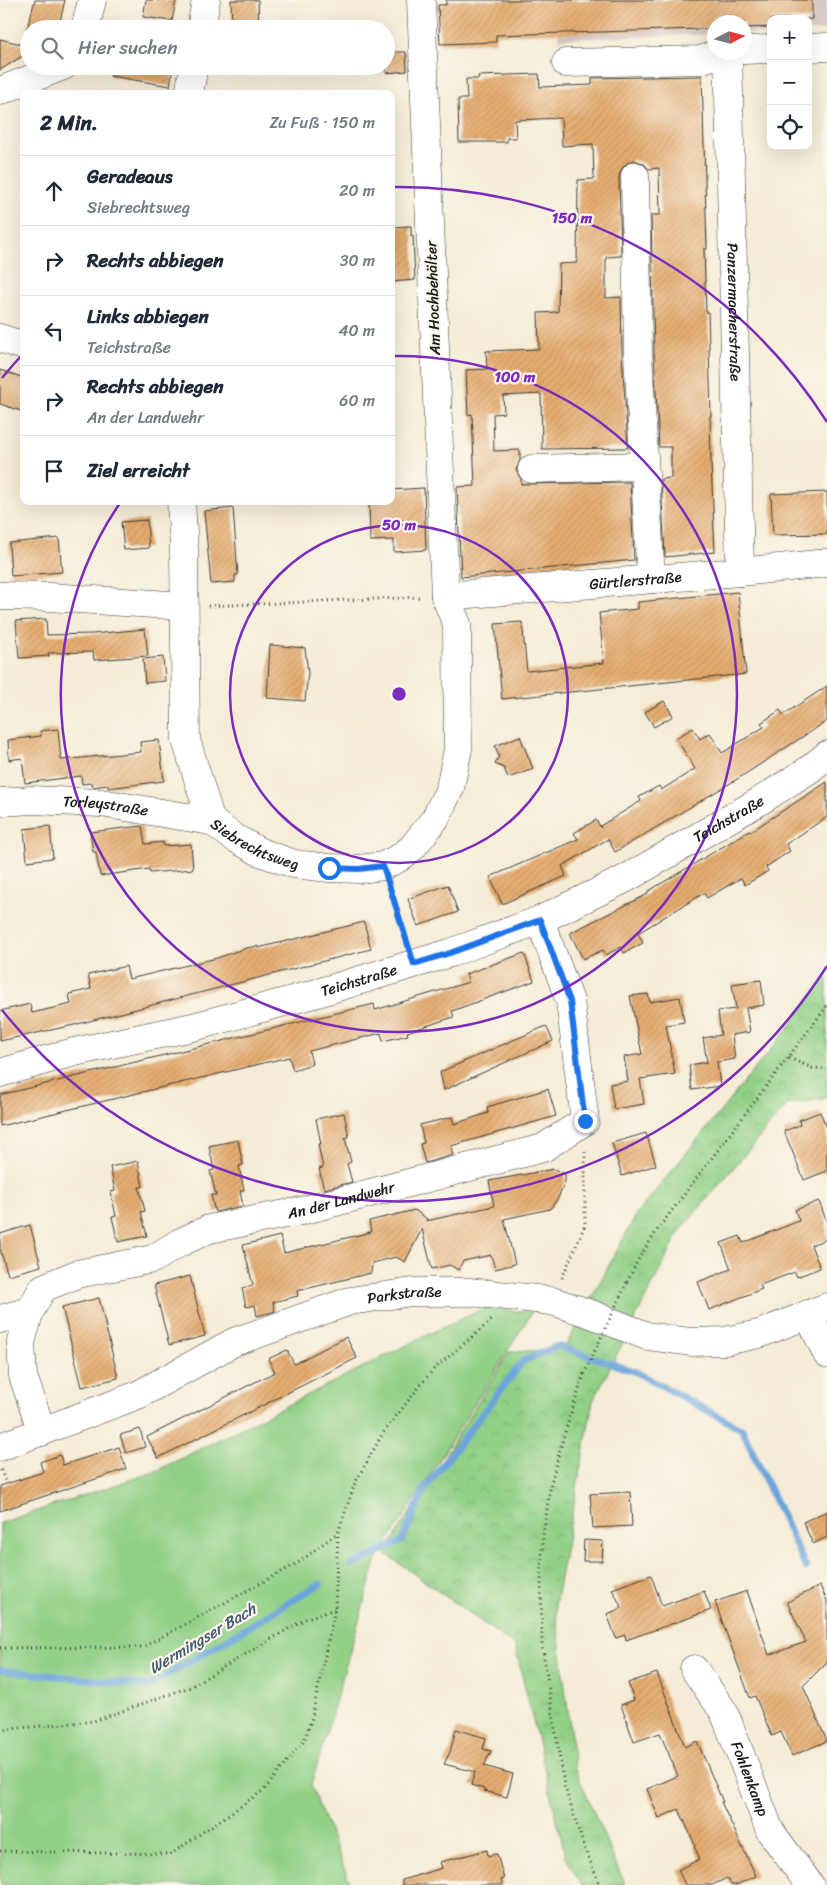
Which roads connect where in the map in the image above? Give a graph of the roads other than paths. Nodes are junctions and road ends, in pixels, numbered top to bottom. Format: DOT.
graph roads {
  1 [pos="92,0"];
  2 [pos="206,0"];
  3 [pos="421,0"];
  4 [pos="87,20"];
  5 [pos="203,20"];
  6 [pos="827,47"];
  7 [pos="812,48"];
  8 [pos="767,49"];
  9 [pos="752,50"];
  10 [pos="707,58"];
  11 [pos="728,60"];
  12 [pos="566,63"];
  13 [pos="40,75"];
  14 [pos="192,75"];
  15 [pos="190,90"];
  16 [pos="0,91"];
  17 [pos="634,176"];
  18 [pos="0,338"];
  19 [pos="20,345"];
  20 [pos="644,466"];
  21 [pos="532,469"];
  22 [pos="181,505"];
  23 [pos="827,563"];
  24 [pos="740,572"];
  25 [pos="651,579"];
  26 [pos="0,596"];
  27 [pos="445,596"];
  28 [pos="184,606"];
  29 [pos="827,755"];
  30 [pos="0,802"];
  31 [pos="211,821"];
  32 [pos="540,920"];
  33 [pos="0,1073"];
  34 [pos="818,1310"];
  35 [pos="30,1311"];
  36 [pos="0,1319"];
  37 [pos="827,1354"];
  38 [pos="42,1432"];
  39 [pos="0,1447"];
  40 [pos="694,1669"];
  41 [pos="810,1885"];
  1 -- 4 [label="street"];
  2 -- 5 [label="street"];
  3 -- 27 [label="street, Am Hochbehälter"];
  6 -- 7 [label="street"];
  8 -- 9 [label="street"];
  10 -- 12 [label="street"];
  11 -- 24 [label="street, Panzermacherstraße"];
  13 -- 16 [label="street"];
  14 -- 15 [label="street"];
  17 -- 20 [label="street"];
  18 -- 19 [label="street"];
  20 -- 21 [label="street"];
  20 -- 25 [label="street"];
  22 -- 28 [label="street, Siebrechtsweg"];
  23 -- 24 [label="street, Gürtlerstraße"];
  24 -- 25 [label="street, Gürtlerstraße"];
  25 -- 27 [label="street, Gürtlerstraße"];
  26 -- 28 [label="street"];
  27 -- 31 [label="street, Siebrechtsweg"];
  28 -- 31 [label="street, Siebrechtsweg"];
  29 -- 32 [label="street, Teichstraße"];
  30 -- 31 [label="street, Torleystraße"];
  32 -- 33 [label="street, Teichstraße"];
  32 -- 35 [label="street, An der Landwehr"];
  34 -- 37 [label="street"];
  34 -- 38 [label="street, Parkstraße"];
  35 -- 36 [label="street"];
  35 -- 38 [label="street, An der Landwehr"];
  38 -- 39 [label="street, Parkstraße"];
  40 -- 41 [label="street, Fohlenkamp"];
}
